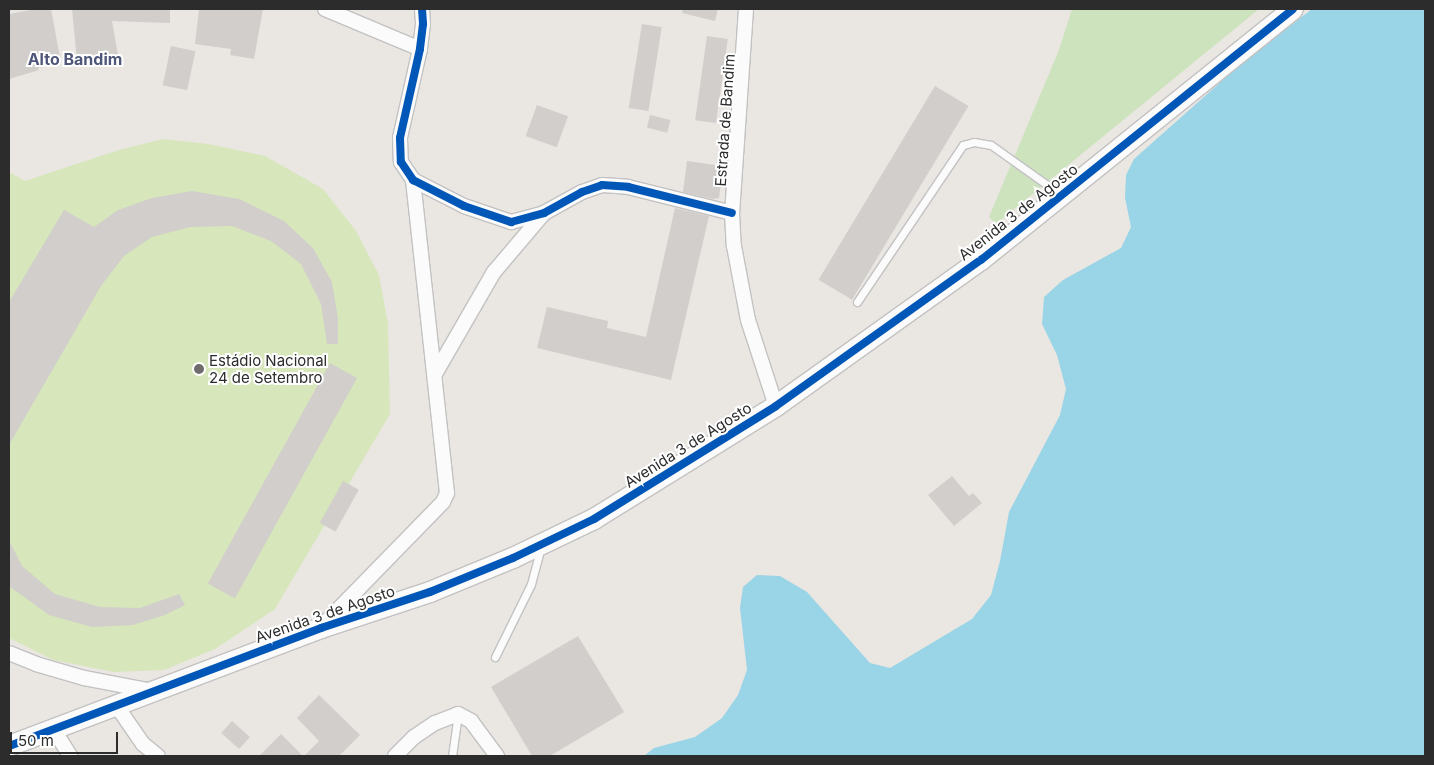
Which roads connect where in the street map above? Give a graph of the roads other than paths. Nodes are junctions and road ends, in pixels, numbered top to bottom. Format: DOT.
graph roads {
  1 [pos="325,9"];
  2 [pos="422,9"];
  3 [pos="746,9"];
  4 [pos="1293,9"];
  5 [pos="420,49"];
  6 [pos="413,180"];
  7 [pos="1062,196"];
  8 [pos="544,213"];
  9 [pos="732,213"];
  10 [pos="857,302"];
  11 [pos="434,374"];
  12 [pos="776,406"];
  13 [pos="542,545"];
  14 [pos="321,628"];
  15 [pos="9,653"];
  16 [pos="495,657"];
  17 [pos="152,691"];
  18 [pos="116,705"];
  19 [pos="458,714"];
  20 [pos="54,730"];
  21 [pos="9,746"];
  22 [pos="70,756"];
  23 [pos="158,756"];
  24 [pos="395,756"];
  25 [pos="452,756"];
  26 [pos="498,756"];
  1 -- 5 [label="street"];
  2 -- 5 [label="street"];
  3 -- 9 [label="street, Estrada de Bandim"];
  4 -- 7 [label="street, Avenida 3 de Agosto"];
  5 -- 6 [label="street"];
  6 -- 8 [label="street"];
  6 -- 11 [label="street"];
  7 -- 10 [label="lane"];
  7 -- 12 [label="street, Avenida 3 de Agosto"];
  8 -- 9 [label="street"];
  8 -- 11 [label="street"];
  9 -- 12 [label="street, Estrada de Bandim"];
  11 -- 14 [label="street"];
  12 -- 13 [label="street, Avenida 3 de Agosto"];
  13 -- 14 [label="street, Avenida 3 de Agosto"];
  13 -- 16 [label="lane"];
  14 -- 17 [label="street, Avenida 3 de Agosto"];
  15 -- 17 [label="street"];
  17 -- 18 [label="street, Avenida 3 de Agosto"];
  18 -- 20 [label="street, Avenida 3 de Agosto"];
  18 -- 23 [label="street"];
  19 -- 24 [label="street"];
  19 -- 25 [label="lane"];
  19 -- 26 [label="street"];
  20 -- 21 [label="street, Avenida 3 de Agosto"];
  20 -- 22 [label="street"];
}
